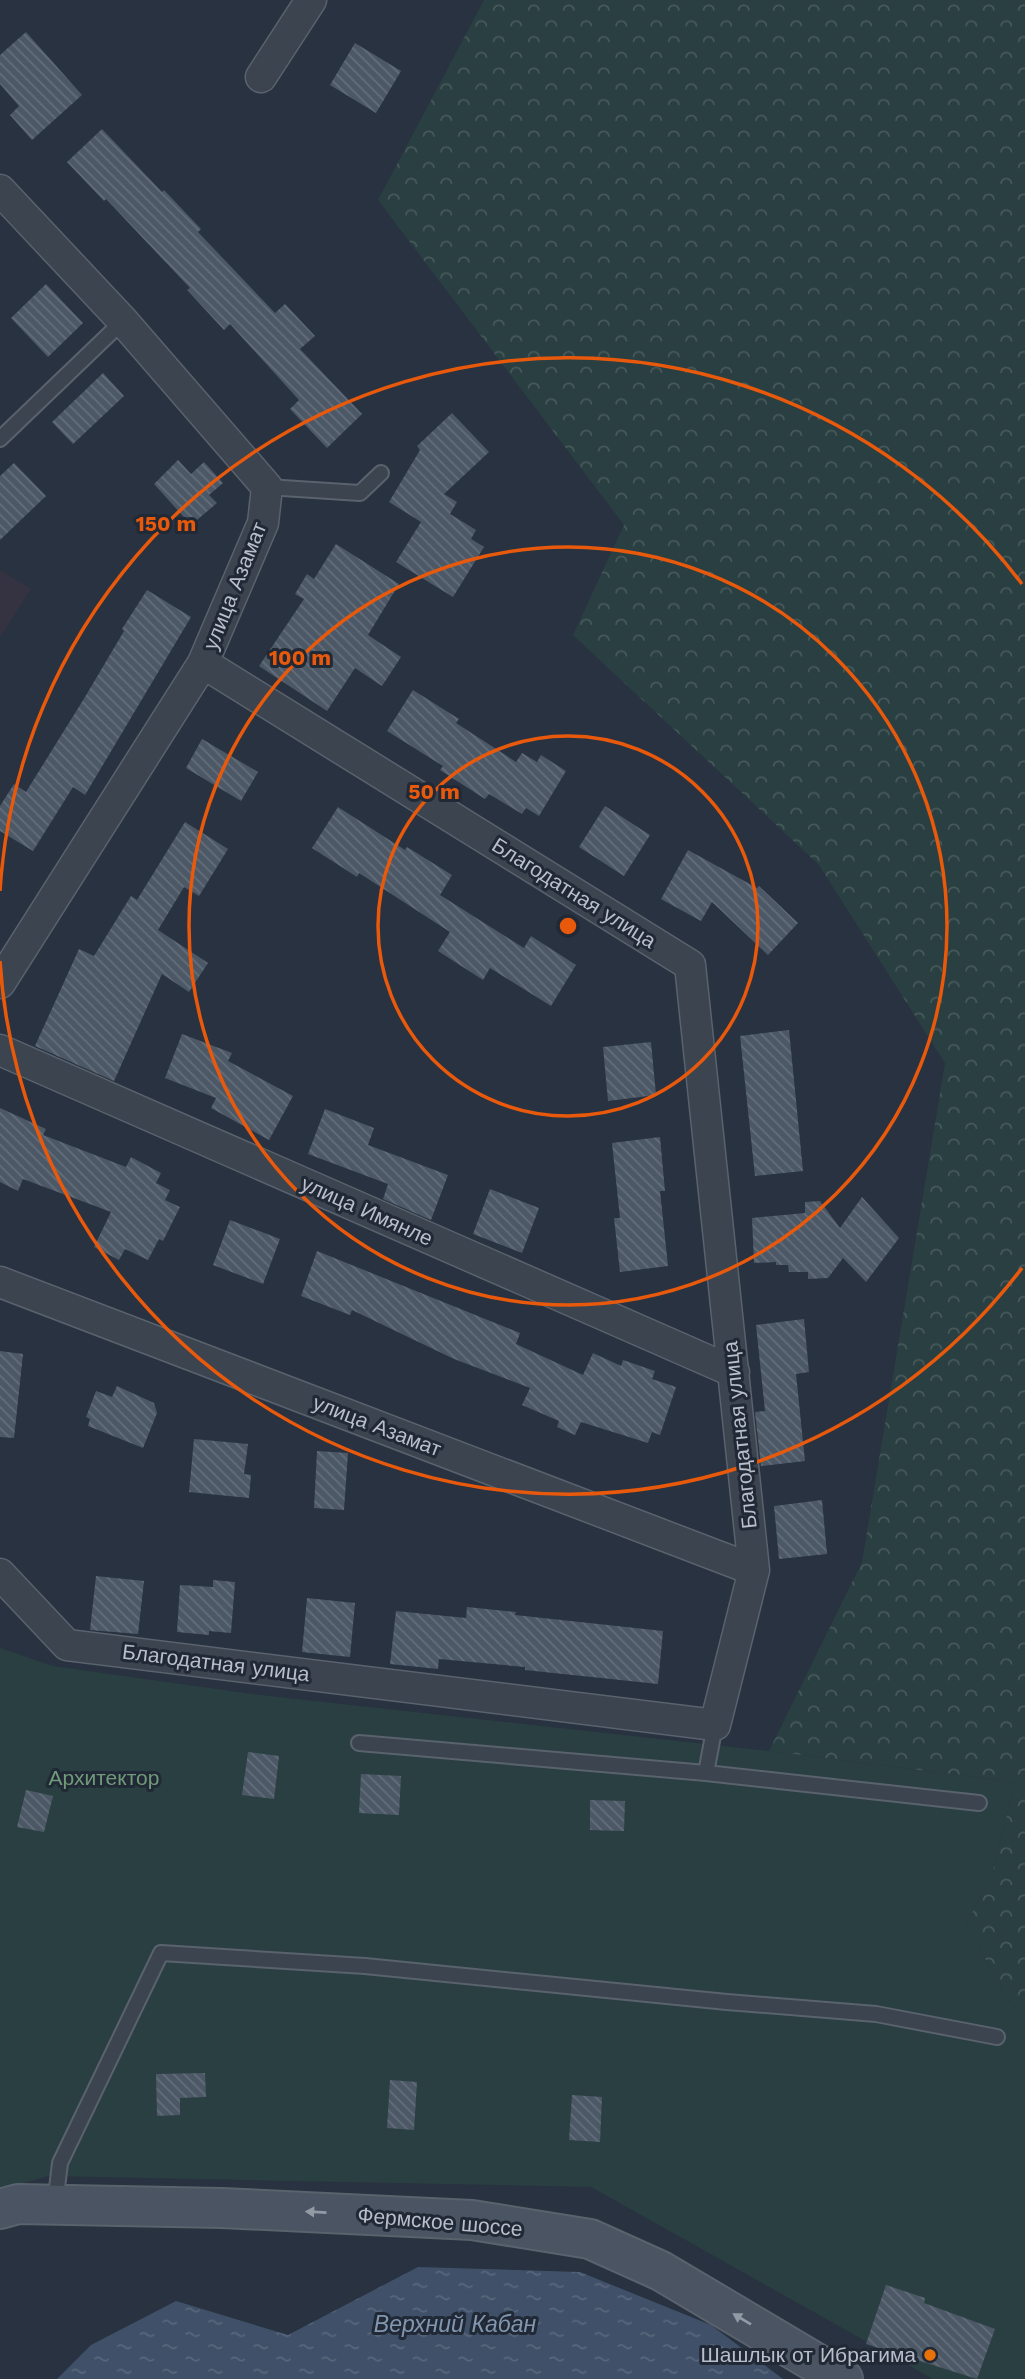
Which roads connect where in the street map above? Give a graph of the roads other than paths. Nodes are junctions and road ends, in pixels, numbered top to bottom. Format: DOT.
graph roads {
  1 [pos="311,0"];
  2 [pos="261,77"];
  3 [pos="0,190"];
  4 [pos="123,321"];
  5 [pos="0,439"];
  6 [pos="381,473"];
  7 [pos="267,487"];
  8 [pos="203,663"];
  9 [pos="0,984"];
  10 [pos="0,1050"];
  11 [pos="0,1282"];
  12 [pos="734,1372"];
  13 [pos="754,1570"];
  14 [pos="0,1574"];
  15 [pos="715,1725"];
  16 [pos="359,1743"];
  17 [pos="706,1773"];
  18 [pos="979,1803"];
  19 [pos="997,2037"];
  20 [pos="55,2204"];
  21 [pos="0,2209"];
  22 [pos="843,2379"];
  1 -- 2 [label="street"];
  3 -- 4 [label="street"];
  4 -- 5 [label="lane"];
  4 -- 7 [label="street"];
  6 -- 7 [label="lane"];
  7 -- 8 [label="street, улица Азамат"];
  8 -- 9 [label="street, улица Азамат"];
  8 -- 12 [label="street, Благодатная улица"];
  10 -- 12 [label="street, улица Имянле"];
  11 -- 13 [label="street, улица Азамат"];
  12 -- 13 [label="street, Благодатная улица"];
  13 -- 15 [label="street, Благодатная улица"];
  14 -- 15 [label="street, Благодатная улица"];
  15 -- 17 [label="lane"];
  16 -- 17 [label="lane"];
  17 -- 18 [label="lane"];
  19 -- 20 [label="lane"];
  20 -- 21 [label="street, Фермское шоссе"];
  22 -- 20 [label="street, Фермское шоссе, one-way"];
}
